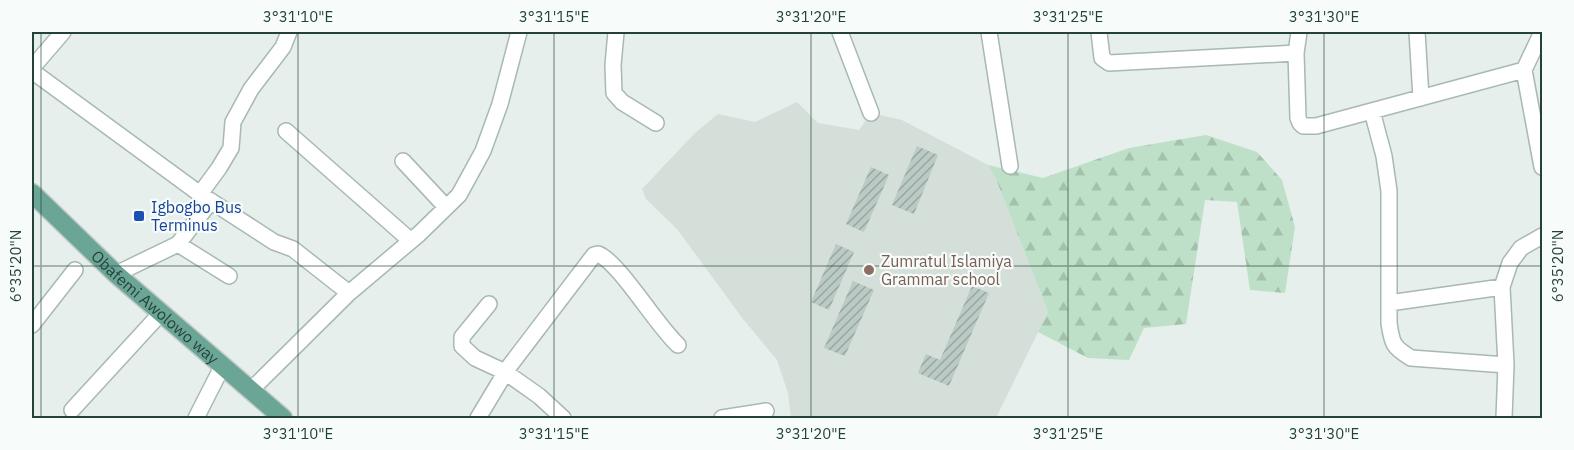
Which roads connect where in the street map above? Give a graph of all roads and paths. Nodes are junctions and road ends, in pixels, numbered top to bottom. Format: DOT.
graph roads {
  1 [pos="63,32"];
  2 [pos="289,32"];
  3 [pos="519,32"];
  4 [pos="616,32"];
  5 [pos="840,32"];
  6 [pos="988,32"];
  7 [pos="1099,32"];
  8 [pos="1299,32"];
  9 [pos="1417,32"];
  10 [pos="1542,32"];
  11 [pos="1296,53"];
  12 [pos="32,69"];
  13 [pos="1524,70"];
  14 [pos="1421,98"];
  15 [pos="1372,111"];
  16 [pos="870,113"];
  17 [pos="656,123"];
  18 [pos="286,131"];
  19 [pos="404,161"];
  20 [pos="1010,166"];
  21 [pos="1542,167"];
  22 [pos="32,193"];
  23 [pos="205,198"];
  24 [pos="446,206"];
  25 [pos="1542,236"];
  26 [pos="411,241"];
  27 [pos="178,244"];
  28 [pos="75,270"];
  29 [pos="116,274"];
  30 [pos="229,276"];
  31 [pos="1502,287"];
  32 [pos="349,293"];
  33 [pos="1389,303"];
  34 [pos="489,304"];
  35 [pos="161,313"];
  36 [pos="32,325"];
  37 [pos="678,345"];
  38 [pos="1506,365"];
  39 [pos="223,366"];
  40 [pos="505,372"];
  41 [pos="251,390"];
  42 [pos="72,410"];
  43 [pos="766,411"];
  44 [pos="196,418"];
  45 [pos="283,418"];
  46 [pos="478,418"];
  47 [pos="563,418"];
  48 [pos="722,418"];
  49 [pos="1504,418"];
  1 -- 12 [label="street"];
  2 -- 23 [label="street"];
  3 -- 24 [label="street"];
  4 -- 17 [label="street"];
  5 -- 16 [label="street"];
  6 -- 20 [label="street"];
  7 -- 11 [label="street"];
  8 -- 11 [label="street"];
  9 -- 14 [label="street"];
  10 -- 13 [label="street"];
  11 -- 15 [label="street"];
  12 -- 23 [label="street"];
  13 -- 14 [label="street"];
  13 -- 21 [label="street"];
  14 -- 15 [label="street"];
  15 -- 33 [label="street"];
  18 -- 26 [label="street"];
  19 -- 24 [label="street"];
  22 -- 29 [label="main road, Obafemi Awolowo way"];
  23 -- 27 [label="street"];
  23 -- 32 [label="street"];
  24 -- 26 [label="street"];
  25 -- 31 [label="street"];
  26 -- 32 [label="street"];
  27 -- 29 [label="street"];
  27 -- 30 [label="street"];
  28 -- 36 [label="street"];
  29 -- 35 [label="main road, Obafemi Awolowo way"];
  31 -- 33 [label="street"];
  31 -- 38 [label="street"];
  32 -- 41 [label="street"];
  33 -- 38 [label="street"];
  34 -- 40 [label="street"];
  35 -- 39 [label="main road, Obafemi Awolowo way"];
  35 -- 42 [label="street"];
  37 -- 40 [label="street"];
  38 -- 49 [label="street"];
  39 -- 41 [label="main road, Obafemi Awolowo way"];
  39 -- 44 [label="street"];
  40 -- 46 [label="street"];
  40 -- 47 [label="street"];
  41 -- 45 [label="main road, Obafemi Awolowo way"];
  43 -- 48 [label="street"];
}
